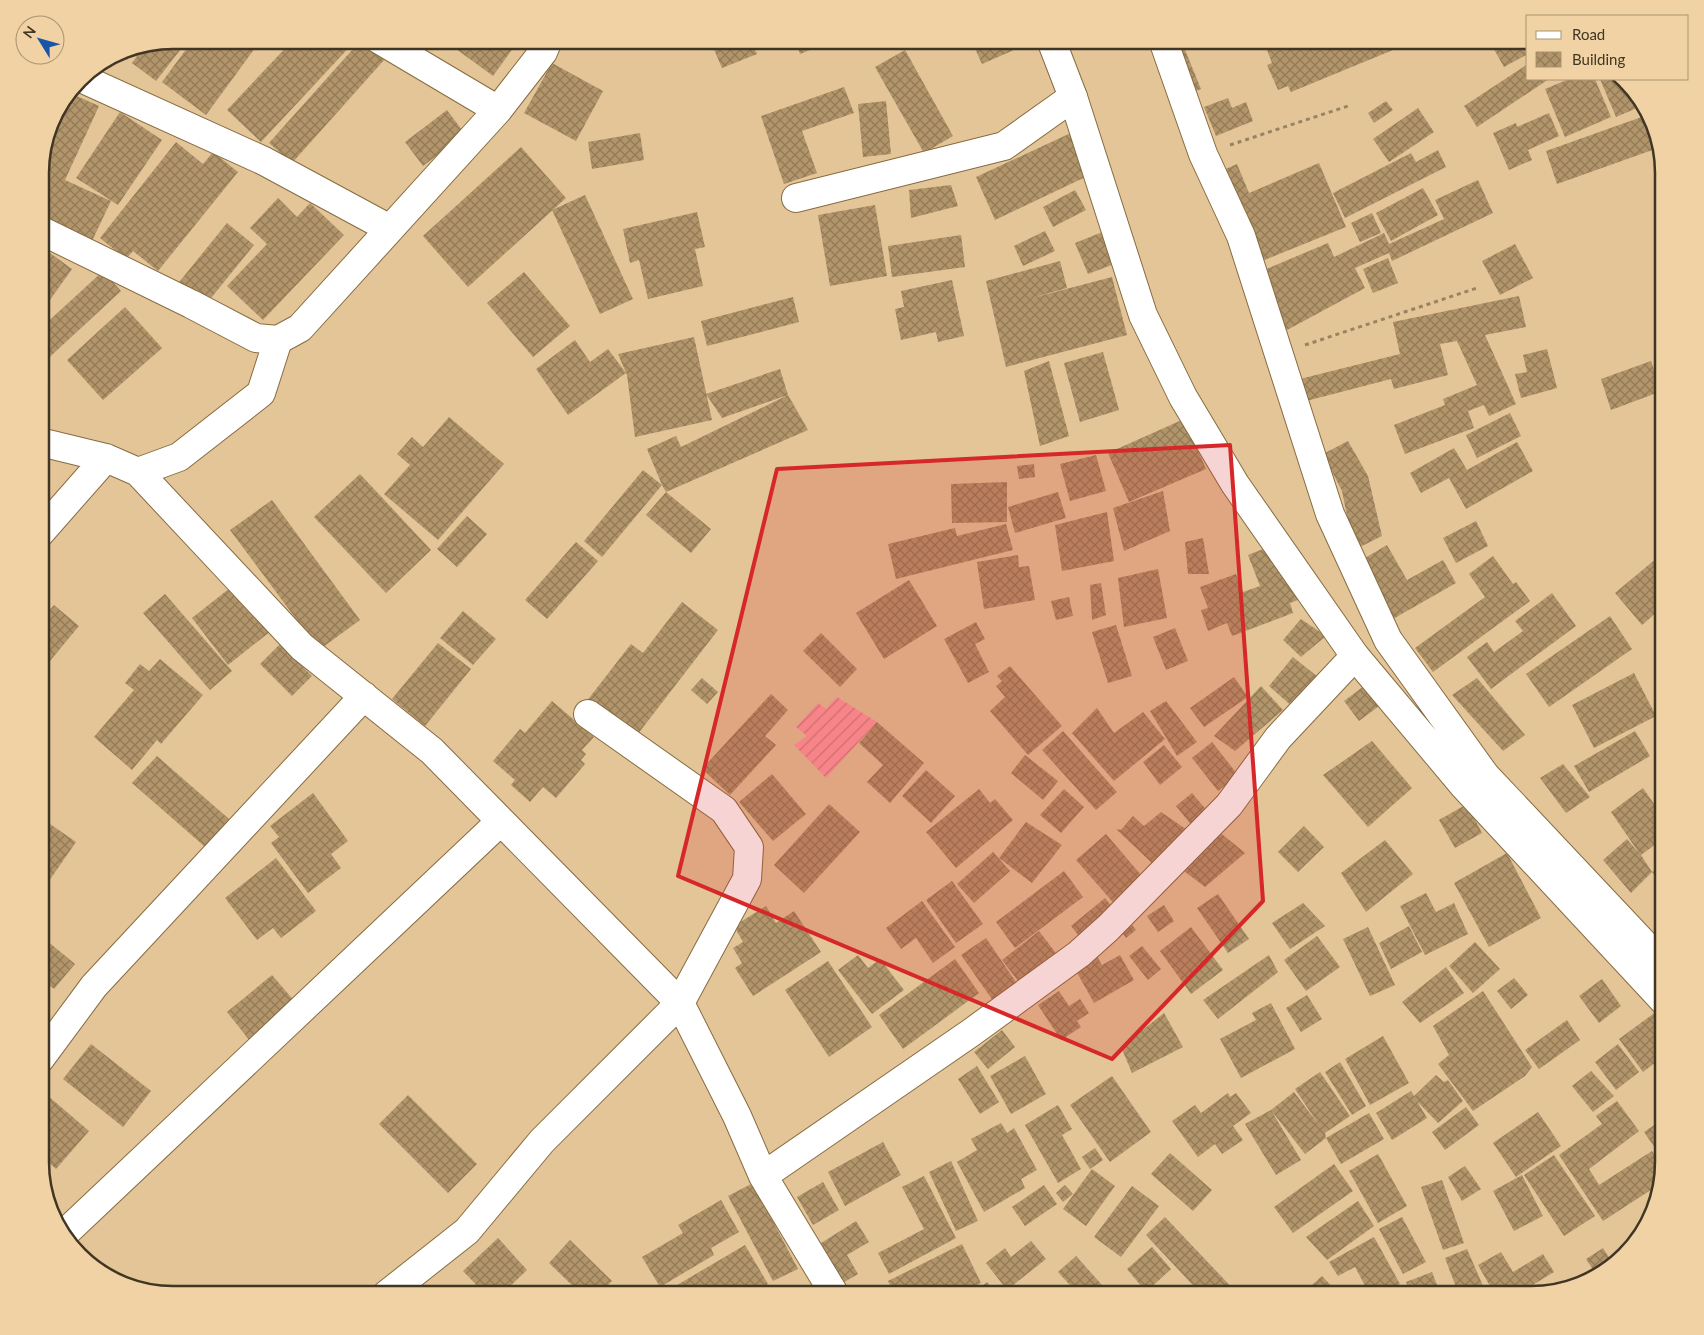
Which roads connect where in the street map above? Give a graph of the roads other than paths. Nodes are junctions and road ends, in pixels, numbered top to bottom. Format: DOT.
graph roads {
  1 [pos="395,49"];
  2 [pos="544,49"];
  3 [pos="1054,49"];
  4 [pos="1166,49"];
  5 [pos="89,81"];
  6 [pos="1073,97"];
  7 [pos="498,110"];
  8 [pos="796,198"];
  9 [pos="390,229"];
  10 [pos="49,234"];
  11 [pos="278,340"];
  12 [pos="49,444"];
  13 [pos="106,458"];
  14 [pos="138,472"];
  15 [pos="49,523"];
  16 [pos="1355,656"];
  17 [pos="364,696"];
  18 [pos="588,714"];
  19 [pos="501,821"];
  20 [pos="1655,955"];
  21 [pos="1655,991"];
  22 [pos="680,1002"];
  23 [pos="49,1046"];
  24 [pos="763,1176"];
  25 [pos="69,1230"];
  26 [pos="397,1286"];
  27 [pos="830,1286"];
  1 -- 7 [label="street"];
  2 -- 7 [label="street"];
  3 -- 6 [label="street"];
  4 -- 20 [label="street"];
  5 -- 9 [label="street"];
  6 -- 8 [label="street"];
  6 -- 16 [label="street"];
  7 -- 9 [label="street"];
  9 -- 11 [label="street"];
  10 -- 11 [label="street"];
  11 -- 14 [label="street"];
  12 -- 13 [label="street"];
  13 -- 14 [label="street"];
  13 -- 15 [label="street"];
  14 -- 17 [label="street"];
  16 -- 21 [label="street"];
  16 -- 24 [label="street"];
  17 -- 19 [label="street"];
  17 -- 23 [label="street"];
  18 -- 22 [label="street"];
  19 -- 22 [label="street"];
  19 -- 25 [label="street"];
  22 -- 24 [label="street"];
  22 -- 26 [label="street"];
  24 -- 27 [label="street"];
}
